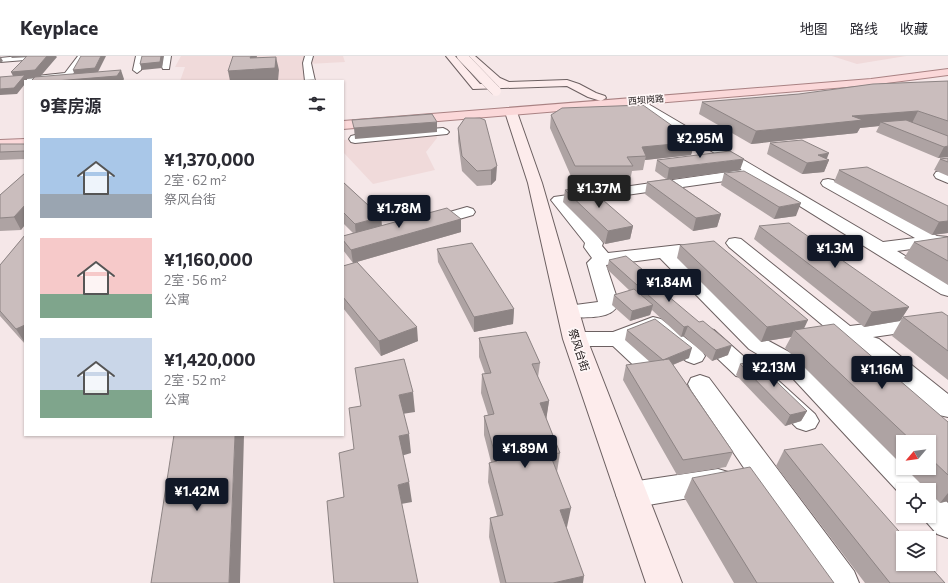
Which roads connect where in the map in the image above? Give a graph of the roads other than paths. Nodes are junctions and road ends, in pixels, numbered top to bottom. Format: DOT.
graph roads {
  1 [pos="50,56"];
  2 [pos="82,56"];
  3 [pos="140,56"];
  4 [pos="167,56"];
  5 [pos="309,56"];
  6 [pos="450,56"];
  7 [pos="458,56"];
  8 [pos="462,56"];
  9 [pos="470,56"];
  10 [pos="31,58"];
  11 [pos="4,59"];
  12 [pos="948,67"];
  13 [pos="166,68"];
  14 [pos="137,70"];
  15 [pos="948,72"];
  16 [pos="34,80"];
  17 [pos="310,80"];
  18 [pos="24,81"];
  19 [pos="4,83"];
  20 [pos="508,85"];
  21 [pos="493,92"];
  22 [pos="601,98"];
  23 [pos="638,101"];
  24 [pos="509,109"];
  25 [pos="344,118"];
  26 [pos="344,125"];
  27 [pos="444,132"];
  28 [pos="24,136"];
  29 [pos="0,137"];
  30 [pos="355,139"];
  31 [pos="24,143"];
  32 [pos="0,144"];
  33 [pos="755,173"];
  34 [pos="828,183"];
  35 [pos="467,212"];
  36 [pos="416,226"];
  37 [pos="940,242"];
  38 [pos="732,244"];
  39 [pos="696,248"];
  40 [pos="880,248"];
  41 [pos="665,252"];
  42 [pos="610,258"];
  43 [pos="641,275"];
  44 [pos="948,290"];
  45 [pos="567,311"];
  46 [pos="691,324"];
  47 [pos="921,324"];
  48 [pos="846,333"];
  49 [pos="823,337"];
  50 [pos="617,338"];
  51 [pos="575,339"];
  52 [pos="792,342"];
  53 [pos="761,347"];
  54 [pos="694,356"];
  55 [pos="653,370"];
  56 [pos="700,384"];
  57 [pos="948,408"];
  58 [pos="806,421"];
  59 [pos="764,474"];
  60 [pos="908,483"];
  61 [pos="631,495"];
  62 [pos="664,583"];
  63 [pos="842,583"];
  1 -- 10 [label="street"];
  2 -- 16 [label="street"];
  3 -- 14 [label="street"];
  4 -- 13 [label="street"];
  5 -- 17 [label="street"];
  6 -- 20 [label="main road"];
  7 -- 21 [label="main road"];
  8 -- 21 [label="main road, bridge"];
  9 -- 20 [label="main road"];
  10 -- 11 [label="street"];
  10 -- 19 [label="street"];
  12 -- 22 [label="main road, 西坝岗路"];
  15 -- 23 [label="main road, 西坝岗路"];
  18 -- 19 [label="street"];
  20 -- 22 [label="main road"];
  21 -- 24 [label="main road"];
  22 -- 24 [label="main road, 西坝岗路"];
  23 -- 24 [label="main road, 西坝岗路"];
  23 -- 33 [label="street"];
  24 -- 25 [label="main road, 西坝岗路"];
  24 -- 26 [label="main road, 西坝岗路"];
  24 -- 45 [label="main road, 祭风台街"];
  27 -- 30 [label="street"];
  28 -- 29 [label="main road"];
  31 -- 32 [label="main road"];
  33 -- 40 [label="street"];
  33 -- 42 [label="street"];
  34 -- 37 [label="street"];
  35 -- 36 [label="street"];
  37 -- 40 [label="street"];
  38 -- 48 [label="street"];
  39 -- 41 [label="street"];
  40 -- 44 [label="street"];
  41 -- 42 [label="street"];
  41 -- 53 [label="street"];
  42 -- 43 [label="street"];
  42 -- 45 [label="street"];
  45 -- 51 [label="main road, 祭风台街"];
  46 -- 58 [label="street"];
  47 -- 48 [label="street"];
  48 -- 49 [label="street"];
  48 -- 57 [label="street"];
  50 -- 51 [label="street"];
  50 -- 54 [label="street"];
  50 -- 55 [label="street"];
  51 -- 61 [label="main road, 祭风台街"];
  52 -- 53 [label="street"];
  53 -- 60 [label="street"];
  56 -- 59 [label="street"];
  59 -- 61 [label="street"];
  59 -- 63 [label="street"];
  61 -- 62 [label="main road, 祭风台街"];
}
